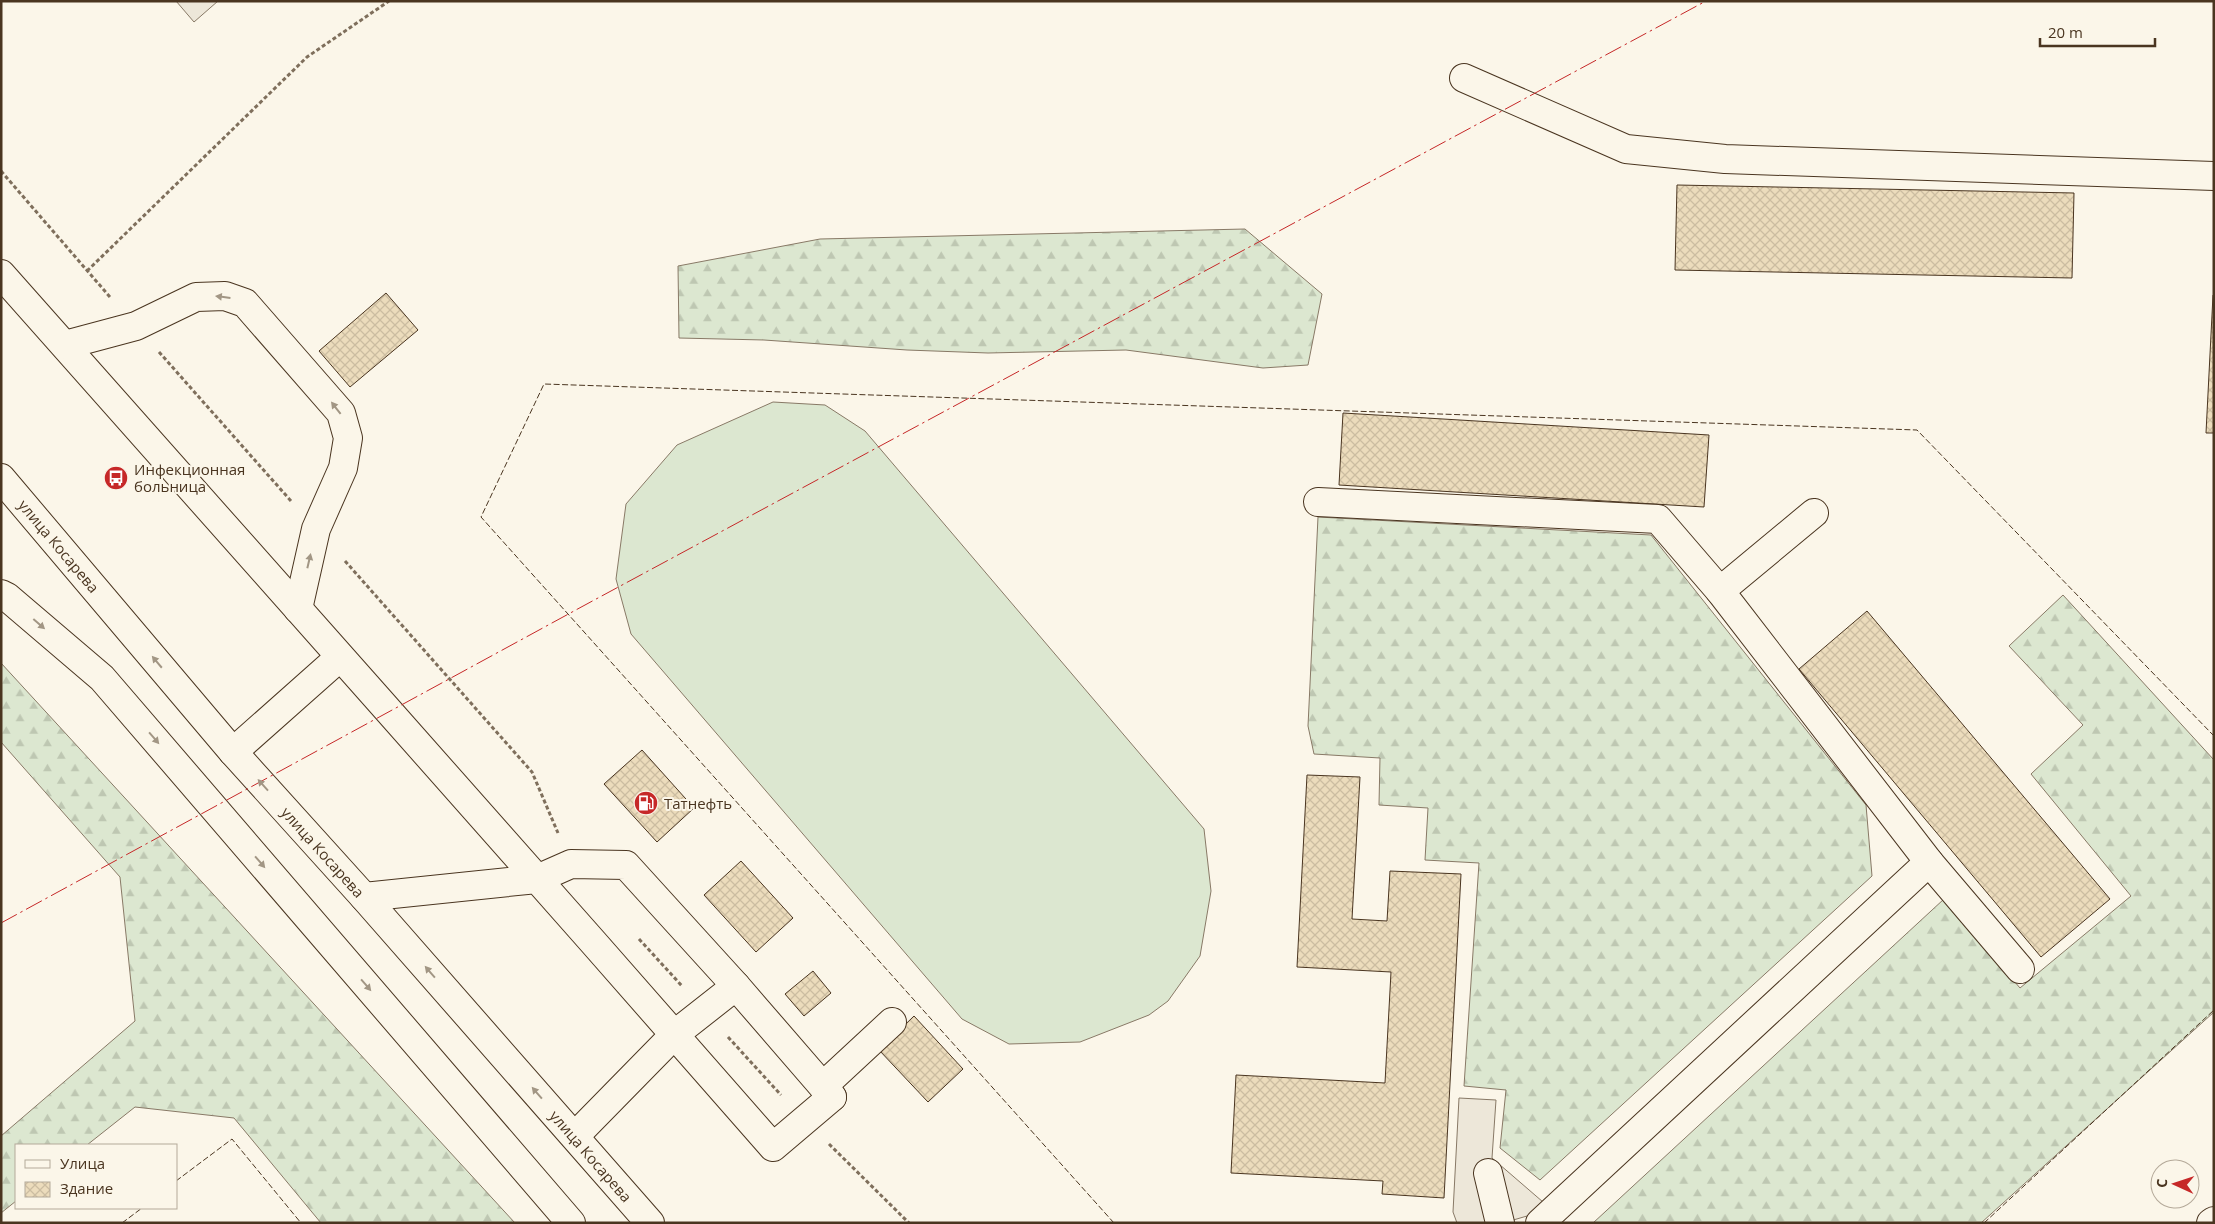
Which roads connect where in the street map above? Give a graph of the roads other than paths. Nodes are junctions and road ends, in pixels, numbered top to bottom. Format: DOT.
graph roads {
  1 [pos="1464,78"];
  2 [pos="2214,176"];
  3 [pos="1,274"];
  4 [pos="65,345"];
  5 [pos="1,478"];
  6 [pos="1318,502"];
  7 [pos="1814,513"];
  8 [pos="1720,591"];
  9 [pos="1,594"];
  10 [pos="298,609"];
  11 [pos="340,657"];
  12 [pos="233,752"];
  13 [pos="1929,862"];
  14 [pos="537,879"];
  15 [pos="364,897"];
  16 [pos="2020,969"];
  17 [pos="736,986"];
  18 [pos="892,1022"];
  19 [pos="675,1034"];
  20 [pos="823,1086"];
  21 [pos="575,1136"];
  22 [pos="1488,1173"];
  23 [pos="571,1223"];
  24 [pos="650,1223"];
  25 [pos="1500,1223"];
  26 [pos="1540,1223"];
  1 -- 2 [label="main road"];
  3 -- 4 [label="main road"];
  4 -- 10 [label="main road"];
  10 -- 4 [label="main road, one-way"];
  12 -- 5 [label="main road, улица Косарева, one-way"];
  6 -- 8 [label="main road"];
  7 -- 8 [label="main road"];
  8 -- 13 [label="main road"];
  9 -- 23 [label="main road, one-way"];
  10 -- 11 [label="main road"];
  11 -- 12 [label="main road"];
  11 -- 14 [label="main road"];
  15 -- 12 [label="main road, улица Косарева, one-way"];
  13 -- 16 [label="main road"];
  13 -- 26 [label="main road"];
  14 -- 15 [label="main road"];
  14 -- 17 [label="main road"];
  14 -- 19 [label="main road"];
  21 -- 15 [label="main road, улица Косарева, one-way"];
  17 -- 19 [label="main road"];
  17 -- 20 [label="main road"];
  18 -- 20 [label="main road"];
  19 -- 20 [label="main road"];
  19 -- 21 [label="main road"];
  21 -- 24 [label="main road, улица Косарева"];
  22 -- 25 [label="main road"];
}
